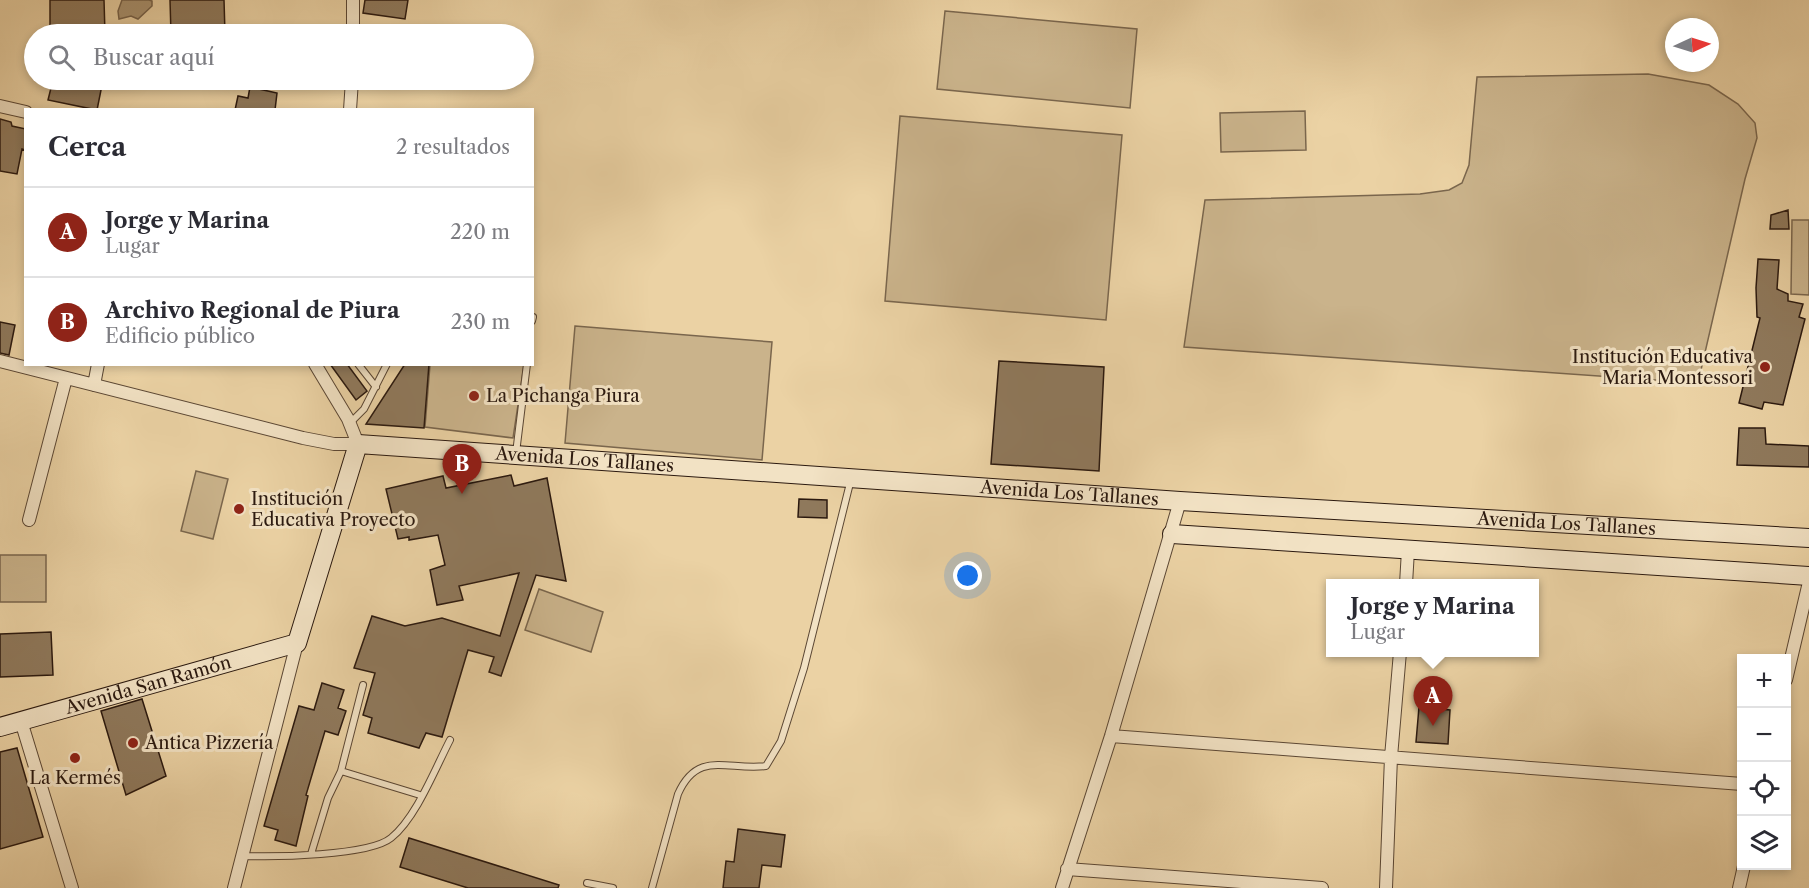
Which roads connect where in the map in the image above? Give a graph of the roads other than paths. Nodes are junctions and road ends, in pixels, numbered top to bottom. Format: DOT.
graph roads {
  1 [pos="353,0"];
  2 [pos="353,24"];
  3 [pos="351,90"];
  4 [pos="0,106"];
  5 [pos="350,108"];
  6 [pos="24,112"];
  7 [pos="0,361"];
  8 [pos="98,366"];
  9 [pos="316,366"];
  10 [pos="360,366"];
  11 [pos="386,366"];
  12 [pos="527,366"];
  13 [pos="66,378"];
  14 [pos="93,385"];
  15 [pos="376,387"];
  16 [pos="350,423"];
  17 [pos="358,444"];
  18 [pos="516,455"];
  19 [pos="851,478"];
  20 [pos="1180,501"];
  21 [pos="29,520"];
  22 [pos="1172,534"];
  23 [pos="1809,538"];
  24 [pos="1408,550"];
  25 [pos="1809,576"];
  26 [pos="1406,579"];
  27 [pos="1809,582"];
  28 [pos="297,643"];
  29 [pos="1400,657"];
  30 [pos="1791,659"];
  31 [pos="363,685"];
  32 [pos="21,721"];
  33 [pos="0,727"];
  34 [pos="1111,736"];
  35 [pos="450,740"];
  36 [pos="1391,758"];
  37 [pos="341,771"];
  38 [pos="1737,784"];
  39 [pos="420,795"];
  40 [pos="311,854"];
  41 [pos="242,856"];
  42 [pos="1067,869"];
  43 [pos="1743,870"];
  44 [pos="587,883"];
  45 [pos="72,888"];
  46 [pos="234,888"];
  47 [pos="614,888"];
  48 [pos="652,888"];
  49 [pos="1062,888"];
  50 [pos="1322,888"];
  51 [pos="1386,888"];
  52 [pos="1739,888"];
  1 -- 2 [label="street"];
  3 -- 5 [label="street"];
  4 -- 6 [label="street"];
  7 -- 13 [label="street, Avenida Los Tallanes"];
  8 -- 14 [label="street"];
  9 -- 16 [label="street"];
  10 -- 15 [label="lane"];
  11 -- 15 [label="lane"];
  12 -- 18 [label="lane"];
  13 -- 14 [label="street, Avenida Los Tallanes"];
  13 -- 21 [label="street"];
  14 -- 17 [label="street, Avenida Los Tallanes"];
  15 -- 16 [label="lane"];
  16 -- 17 [label="street"];
  17 -- 18 [label="main road, Avenida Los Tallanes"];
  17 -- 28 [label="main road"];
  18 -- 19 [label="main road, Avenida Los Tallanes"];
  19 -- 20 [label="main road, Avenida Los Tallanes"];
  19 -- 48 [label="lane"];
  20 -- 22 [label="street, Avenida Los Tallanes"];
  20 -- 23 [label="main road, Avenida Los Tallanes"];
  22 -- 24 [label="main road"];
  22 -- 34 [label="street, Avenida Los Tallanes"];
  24 -- 25 [label="main road"];
  24 -- 26 [label="street"];
  27 -- 30 [label="street"];
  28 -- 32 [label="main road, Avenida San Ramón"];
  28 -- 41 [label="street"];
  29 -- 36 [label="street"];
  31 -- 37 [label="lane"];
  32 -- 33 [label="main road, Avenida San Ramón"];
  32 -- 45 [label="street"];
  34 -- 36 [label="street"];
  34 -- 42 [label="street, Avenida Los Tallanes"];
  35 -- 39 [label="lane"];
  36 -- 38 [label="street"];
  36 -- 51 [label="street"];
  37 -- 39 [label="lane"];
  37 -- 40 [label="lane"];
  39 -- 40 [label="lane"];
  40 -- 41 [label="lane"];
  41 -- 46 [label="street"];
  42 -- 49 [label="street, Avenida Los Tallanes"];
  42 -- 50 [label="street"];
  43 -- 52 [label="street"];
  44 -- 47 [label="lane"];
}
